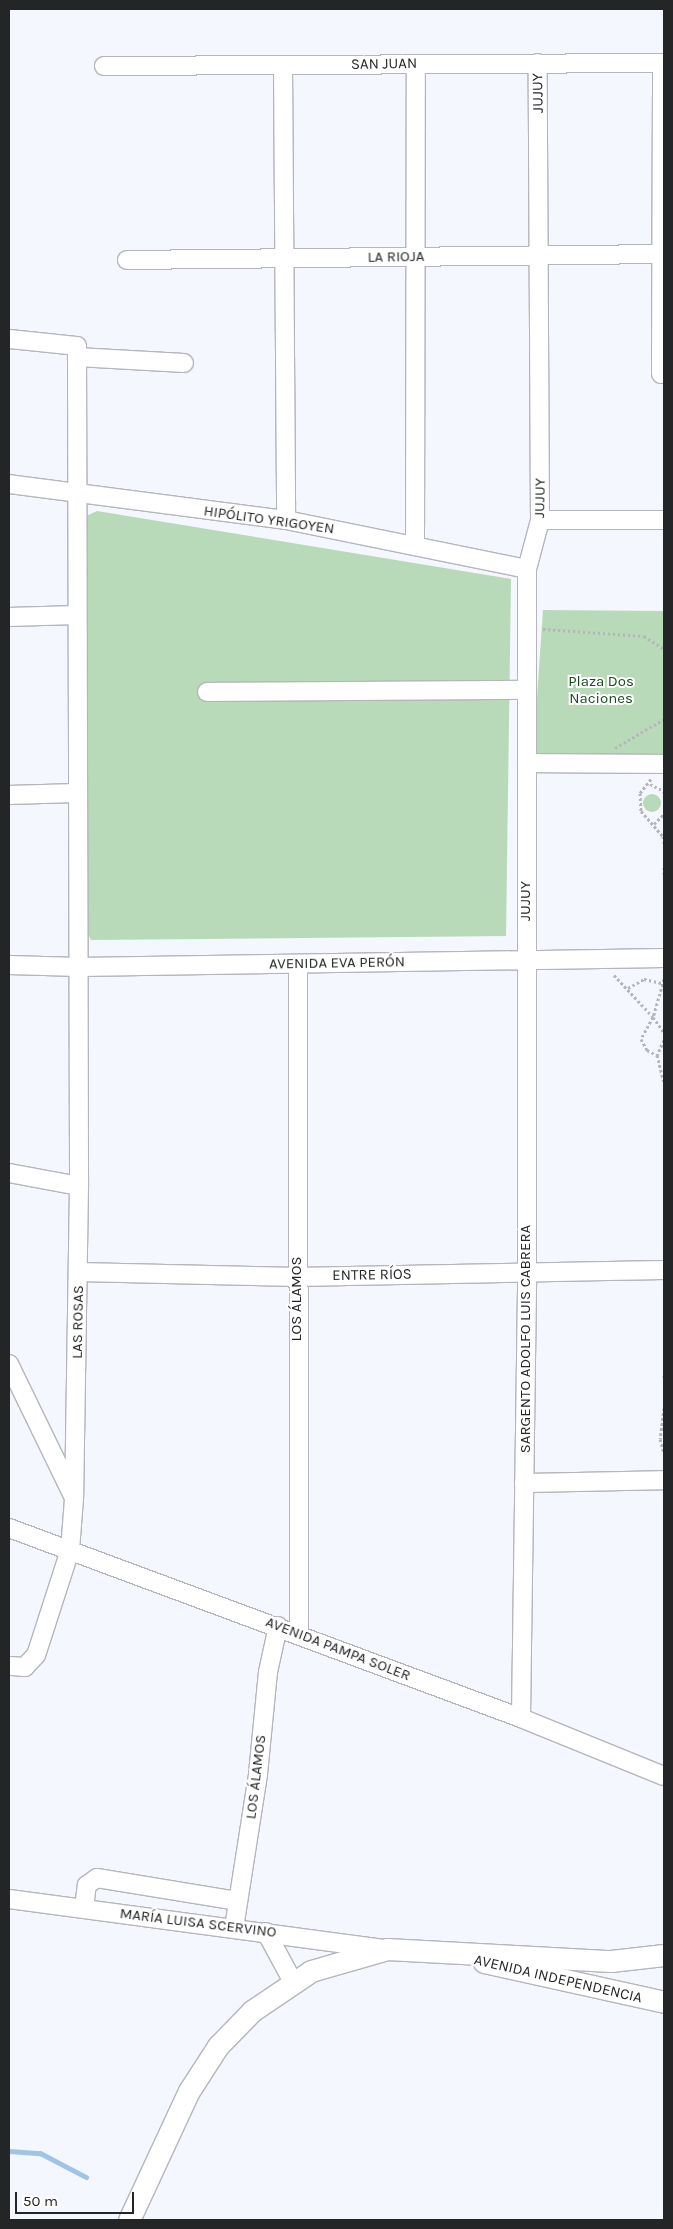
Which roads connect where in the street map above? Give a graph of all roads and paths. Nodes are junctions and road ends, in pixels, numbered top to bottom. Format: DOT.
graph roads {
  1 [pos="663,62"];
  2 [pos="538,63"];
  3 [pos="416,64"];
  4 [pos="283,65"];
  5 [pos="104,66"];
  6 [pos="663,254"];
  7 [pos="541,256"];
  8 [pos="417,257"];
  9 [pos="284,258"];
  10 [pos="127,260"];
  11 [pos="9,338"];
  12 [pos="77,352"];
  13 [pos="184,363"];
  14 [pos="661,374"];
  15 [pos="9,484"];
  16 [pos="78,495"];
  17 [pos="286,520"];
  18 [pos="540,520"];
  19 [pos="664,520"];
  20 [pos="416,545"];
  21 [pos="527,569"];
  22 [pos="77,615"];
  23 [pos="9,617"];
  24 [pos="527,628"];
  25 [pos="664,649"];
  26 [pos="527,690"];
  27 [pos="207,692"];
  28 [pos="664,719"];
  29 [pos="613,748"];
  30 [pos="527,763"];
  31 [pos="659,764"];
  32 [pos="650,784"];
  33 [pos="76,793"];
  34 [pos="9,795"];
  35 [pos="664,796"];
  36 [pos="664,814"];
  37 [pos="654,824"];
  38 [pos="664,843"];
  39 [pos="664,867"];
  40 [pos="664,877"];
  41 [pos="594,957"];
  42 [pos="664,958"];
  43 [pos="526,960"];
  44 [pos="298,964"];
  45 [pos="9,965"];
  46 [pos="79,967"];
  47 [pos="664,980"];
  48 [pos="662,983"];
  49 [pos="628,988"];
  50 [pos="653,1017"];
  51 [pos="664,1033"];
  52 [pos="664,1040"];
  53 [pos="657,1055"];
  54 [pos="664,1083"];
  55 [pos="9,1173"];
  56 [pos="79,1186"];
  57 [pos="664,1270"];
  58 [pos="79,1272"];
  59 [pos="527,1272"];
  60 [pos="297,1277"];
  61 [pos="9,1364"];
  62 [pos="664,1375"];
  63 [pos="664,1379"];
  64 [pos="664,1408"];
  65 [pos="664,1453"];
  66 [pos="664,1480"];
  67 [pos="524,1483"];
  68 [pos="74,1499"];
  69 [pos="9,1528"];
  70 [pos="70,1550"];
  71 [pos="278,1626"];
  72 [pos="298,1635"];
  73 [pos="17,1666"];
  74 [pos="521,1718"];
  75 [pos="664,1776"];
  76 [pos="9,1899"];
  77 [pos="238,1900"];
  78 [pos="84,1908"];
  79 [pos="234,1928"];
  80 [pos="266,1932"];
  81 [pos="387,1949"];
  82 [pos="452,1953"];
  83 [pos="664,1955"];
  84 [pos="293,1982"];
  85 [pos="664,2002"];
  86 [pos="129,2220"];
  1 -- 2 [label="street, SAN JUAN"];
  1 -- 6 [label="street"];
  2 -- 3 [label="street, SAN JUAN"];
  2 -- 7 [label="street, JUJUY"];
  3 -- 4 [label="street, SAN JUAN"];
  3 -- 8 [label="street"];
  4 -- 5 [label="street, SAN JUAN"];
  4 -- 9 [label="street"];
  6 -- 7 [label="street, LA RIOJA"];
  6 -- 14 [label="street"];
  7 -- 8 [label="street, LA RIOJA"];
  7 -- 18 [label="street, JUJUY"];
  8 -- 9 [label="street, LA RIOJA"];
  8 -- 20 [label="street"];
  9 -- 10 [label="street, LA RIOJA"];
  9 -- 17 [label="street"];
  11 -- 12 [label="street"];
  12 -- 13 [label="street"];
  12 -- 16 [label="street, LAS ROSAS"];
  15 -- 16 [label="street, HIPÓLITO YRIGOYEN"];
  16 -- 17 [label="street, HIPÓLITO YRIGOYEN"];
  16 -- 22 [label="street, LAS ROSAS"];
  17 -- 20 [label="street, HIPÓLITO YRIGOYEN"];
  18 -- 19 [label="street"];
  18 -- 21 [label="street, JUJUY"];
  20 -- 21 [label="street, HIPÓLITO YRIGOYEN"];
  21 -- 24 [label="street, JUJUY"];
  22 -- 23 [label="street"];
  22 -- 33 [label="street, LAS ROSAS"];
  24 -- 25 [label="path"];
  24 -- 26 [label="street, JUJUY"];
  26 -- 27 [label="street"];
  26 -- 30 [label="street, JUJUY"];
  28 -- 29 [label="path"];
  30 -- 31 [label="street"];
  30 -- 43 [label="street, JUJUY"];
  31 -- 32 [label="path"];
  32 -- 35 [label="path"];
  32 -- 37 [label="path"];
  33 -- 34 [label="street"];
  33 -- 46 [label="street, LAS ROSAS"];
  36 -- 37 [label="path"];
  37 -- 38 [label="path"];
  39 -- 40 [label="path"];
  41 -- 42 [label="street, AVENIDA EVA PERÓN"];
  41 -- 43 [label="street, AVENIDA EVA PERÓN"];
  41 -- 49 [label="path"];
  43 -- 44 [label="street, AVENIDA EVA PERÓN"];
  43 -- 59 [label="street, SARGENTO ADOLFO LUIS CABRERA"];
  44 -- 46 [label="street, AVENIDA EVA PERÓN"];
  44 -- 60 [label="street, LOS ÁLAMOS"];
  45 -- 46 [label="street, AVENIDA EVA PERÓN"];
  46 -- 56 [label="street, LAS ROSAS"];
  47 -- 48 [label="path"];
  48 -- 49 [label="path"];
  48 -- 50 [label="path"];
  49 -- 50 [label="path"];
  50 -- 51 [label="path"];
  50 -- 53 [label="path"];
  52 -- 53 [label="path"];
  53 -- 54 [label="path"];
  55 -- 56 [label="street"];
  56 -- 58 [label="street, LAS ROSAS"];
  57 -- 59 [label="street, ENTRE RÍOS"];
  58 -- 60 [label="street, ENTRE RÍOS"];
  58 -- 68 [label="street, LAS ROSAS"];
  59 -- 60 [label="street, ENTRE RÍOS"];
  59 -- 67 [label="street, SARGENTO ADOLFO LUIS CABRERA"];
  60 -- 72 [label="street, LOS ÁLAMOS"];
  61 -- 68 [label="street"];
  62 -- 63 [label="path"];
  64 -- 65 [label="path"];
  66 -- 67 [label="street"];
  67 -- 74 [label="street, SARGENTO ADOLFO LUIS CABRERA"];
  68 -- 70 [label="street, LAS ROSAS"];
  69 -- 70 [label="street, AVENIDA PAMPA SOLER"];
  70 -- 71 [label="street, AVENIDA PAMPA SOLER"];
  70 -- 73 [label="street, LAS ROSAS"];
  71 -- 72 [label="street, AVENIDA PAMPA SOLER"];
  71 -- 77 [label="street, LOS ÁLAMOS"];
  72 -- 74 [label="street, AVENIDA PAMPA SOLER"];
  74 -- 75 [label="street, AVENIDA PAMPA SOLER"];
  76 -- 78 [label="street, MARÍA LUISA SCERVINO"];
  77 -- 78 [label="street"];
  77 -- 79 [label="street, LOS ÁLAMOS"];
  78 -- 79 [label="street, MARÍA LUISA SCERVINO"];
  79 -- 80 [label="street, MARÍA LUISA SCERVINO"];
  80 -- 81 [label="street, MARÍA LUISA SCERVINO"];
  80 -- 84 [label="street"];
  81 -- 82 [label="main road, AVENIDA INDEPENDENCIA"];
  81 -- 84 [label="main road, AVENIDA INDEPENDENCIA"];
  82 -- 83 [label="main road, AVENIDA INDEPENDENCIA"];
  82 -- 85 [label="main road, AVENIDA INDEPENDENCIA"];
  84 -- 86 [label="main road, AVENIDA INDEPENDENCIA"];
}
